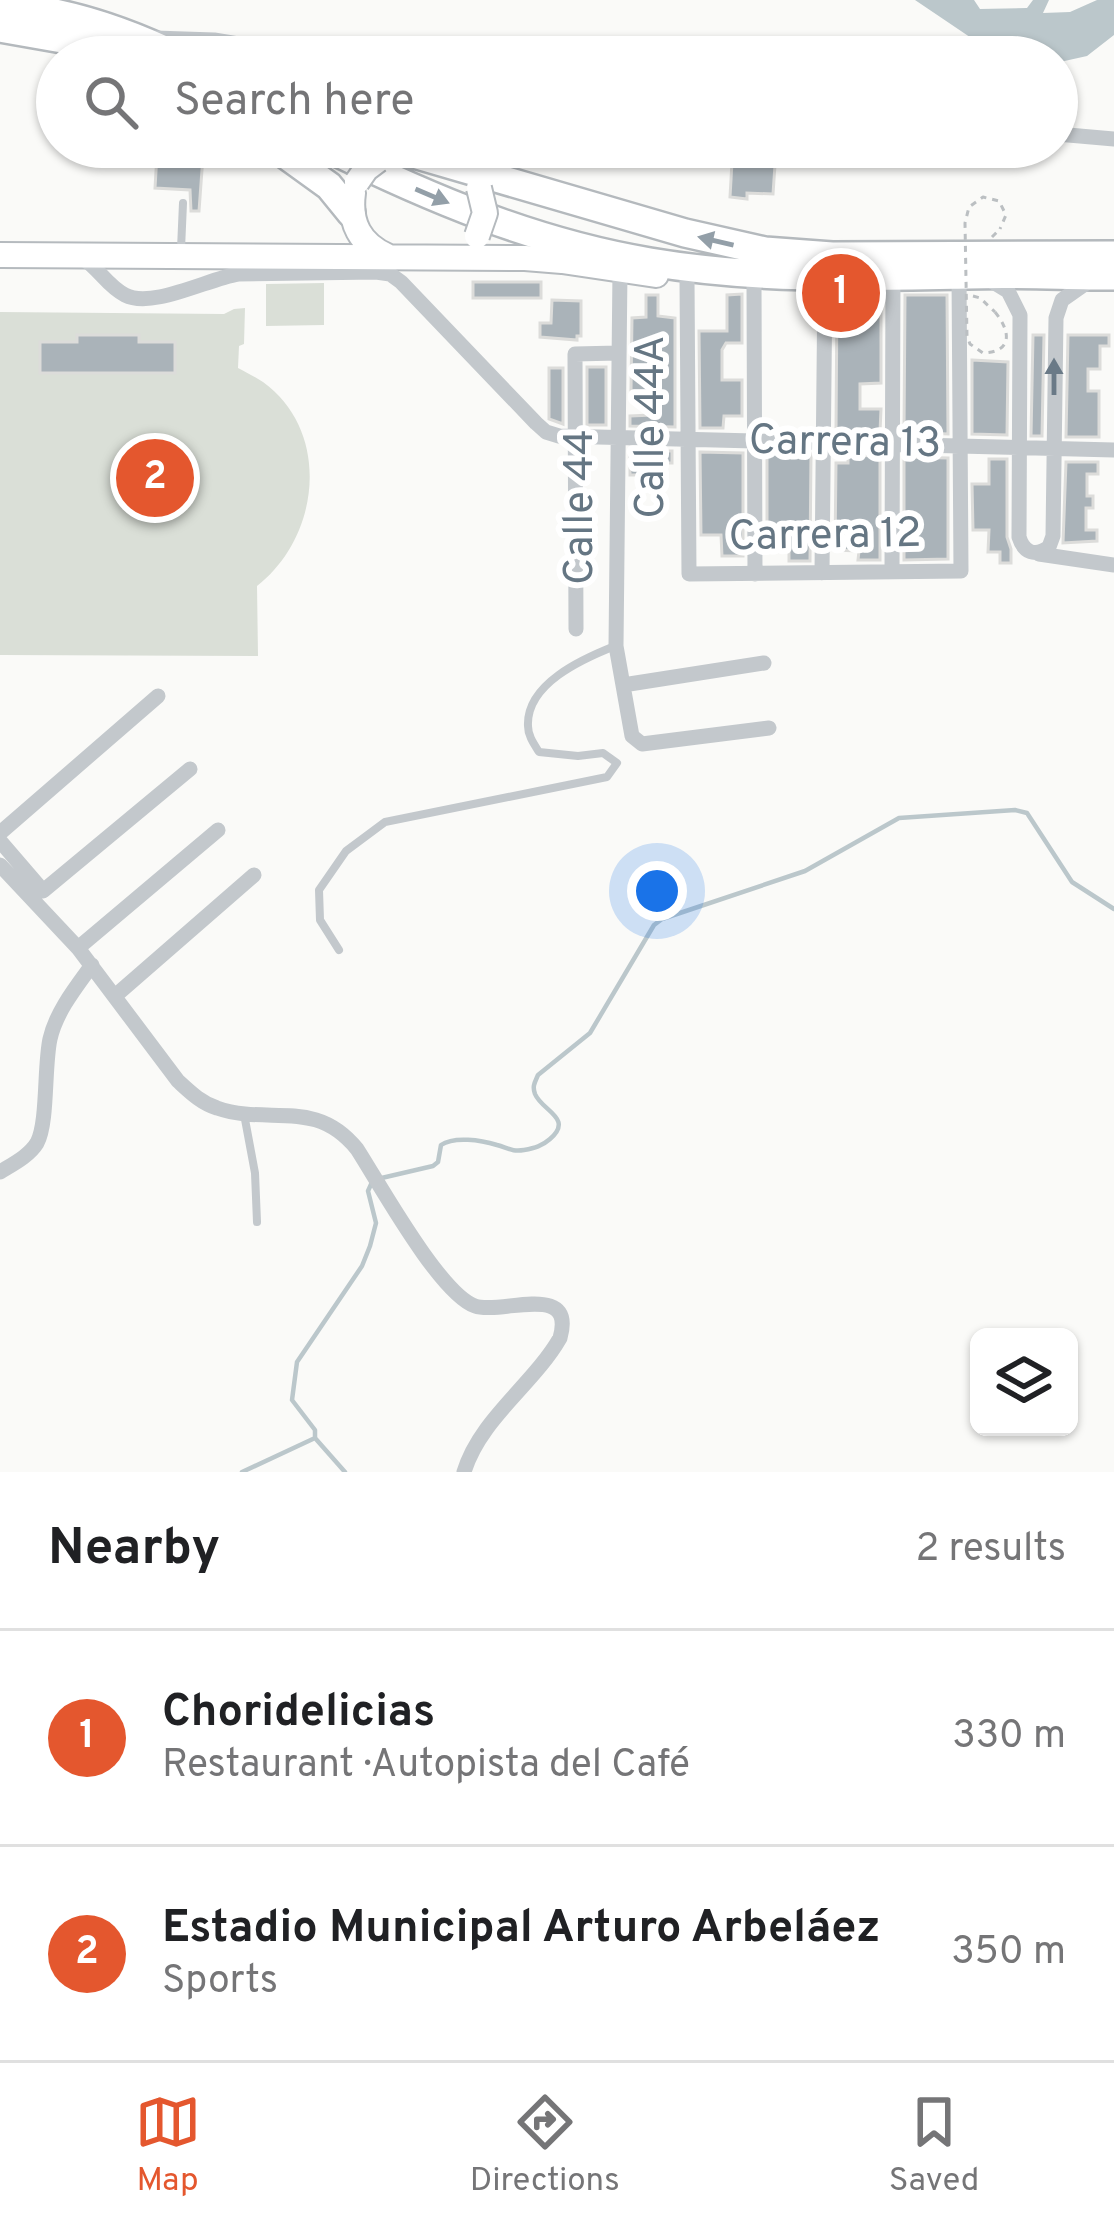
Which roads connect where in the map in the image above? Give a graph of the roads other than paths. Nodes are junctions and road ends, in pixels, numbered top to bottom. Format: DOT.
graph roads {
  1 [pos="0,4"];
  2 [pos="0,28"];
  3 [pos="45,36"];
  4 [pos="114,36"];
  5 [pos="1078,136"];
  6 [pos="1114,139"];
  7 [pos="304,168"];
  8 [pos="367,168"];
  9 [pos="372,168"];
  10 [pos="457,168"];
  11 [pos="461,168"];
  12 [pos="183,202"];
  13 [pos="351,213"];
  14 [pos="0,255"];
  15 [pos="1114,255"];
  16 [pos="79,256"];
  17 [pos="131,257"];
  18 [pos="180,257"];
  19 [pos="390,257"];
  20 [pos="445,257"];
  21 [pos="289,258"];
  22 [pos="620,270"];
  23 [pos="893,276"];
  24 [pos="1114,276"];
  25 [pos="817,278"];
  26 [pos="687,279"];
  27 [pos="963,281"];
  28 [pos="754,283"];
  29 [pos="122,294"];
  30 [pos="618,353"];
  31 [pos="576,437"];
  32 [pos="617,438"];
  33 [pos="688,440"];
  34 [pos="754,441"];
  35 [pos="823,443"];
  36 [pos="892,445"];
  37 [pos="960,446"];
  38 [pos="1020,447"];
  39 [pos="1054,448"];
  40 [pos="1114,450"];
  41 [pos="1036,553"];
  42 [pos="1114,565"];
  43 [pos="892,572"];
  44 [pos="822,573"];
  45 [pos="689,574"];
  46 [pos="754,574"];
  47 [pos="576,629"];
  48 [pos="616,646"];
  49 [pos="764,663"];
  50 [pos="623,685"];
  51 [pos="158,696"];
  52 [pos="770,728"];
  53 [pos="190,770"];
  54 [pos="218,830"];
  55 [pos="0,837"];
  56 [pos="0,865"];
  57 [pos="254,874"];
  58 [pos="78,948"];
  59 [pos="339,950"];
  60 [pos="92,965"];
  61 [pos="115,996"];
  62 [pos="243,1113"];
  63 [pos="0,1172"];
  64 [pos="257,1222"];
  65 [pos="464,1472"];
  1 -- 4 [label="highway"];
  2 -- 3 [label="highway"];
  5 -- 6 [label="street"];
  7 -- 13 [label="highway"];
  8 -- 13 [label="main road, bridge"];
  9 -- 25 [label="highway, one-way"];
  10 -- 20 [label="main road, bridge"];
  15 -- 11 [label="highway, one-way"];
  12 -- 18 [label="lane"];
  13 -- 19 [label="main road"];
  13 -- 21 [label="main road"];
  14 -- 16 [label="main road"];
  16 -- 17 [label="main road"];
  16 -- 29 [label="street"];
  17 -- 18 [label="main road"];
  17 -- 29 [label="street"];
  18 -- 21 [label="main road"];
  19 -- 20 [label="main road"];
  19 -- 21 [label="main road"];
  20 -- 22 [label="main road"];
  22 -- 26 [label="main road"];
  22 -- 30 [label="street, Calle 44"];
  23 -- 25 [label="highway"];
  23 -- 27 [label="highway"];
  23 -- 36 [label="street"];
  24 -- 27 [label="highway"];
  39 -- 24 [label="street, one-way"];
  25 -- 28 [label="main road"];
  25 -- 35 [label="street"];
  26 -- 28 [label="main road"];
  26 -- 33 [label="street, Calle 44A"];
  27 -- 37 [label="street"];
  27 -- 38 [label="street"];
  28 -- 34 [label="street"];
  29 -- 31 [label="street"];
  30 -- 31 [label="street"];
  30 -- 32 [label="street, Calle 44"];
  31 -- 32 [label="street, Carrera 13"];
  31 -- 47 [label="street"];
  32 -- 33 [label="street, Carrera 13"];
  32 -- 48 [label="street, Calle 44"];
  33 -- 34 [label="street, Carrera 13"];
  33 -- 45 [label="street, Calle 44A"];
  34 -- 35 [label="street, Carrera 13"];
  34 -- 46 [label="street"];
  35 -- 36 [label="street, Carrera 13"];
  35 -- 44 [label="street"];
  36 -- 37 [label="street, Carrera 13"];
  36 -- 43 [label="street"];
  37 -- 38 [label="street, Carrera 13"];
  37 -- 43 [label="street, Carrera 12"];
  38 -- 39 [label="street, Carrera 13"];
  38 -- 41 [label="street"];
  39 -- 40 [label="street, Carrera 13"];
  39 -- 41 [label="street"];
  41 -- 42 [label="street"];
  43 -- 44 [label="street, Carrera 12"];
  44 -- 46 [label="street, Carrera 12"];
  45 -- 46 [label="street, Carrera 12"];
  48 -- 50 [label="street, Calle 44"];
  48 -- 59 [label="lane"];
  49 -- 50 [label="street"];
  50 -- 52 [label="street, Calle 44"];
  51 -- 55 [label="street"];
  53 -- 55 [label="street"];
  54 -- 58 [label="street"];
  56 -- 58 [label="street"];
  57 -- 61 [label="street"];
  58 -- 60 [label="street"];
  60 -- 61 [label="street"];
  60 -- 63 [label="street"];
  61 -- 62 [label="street"];
  62 -- 64 [label="lane"];
  62 -- 65 [label="street"];
}
